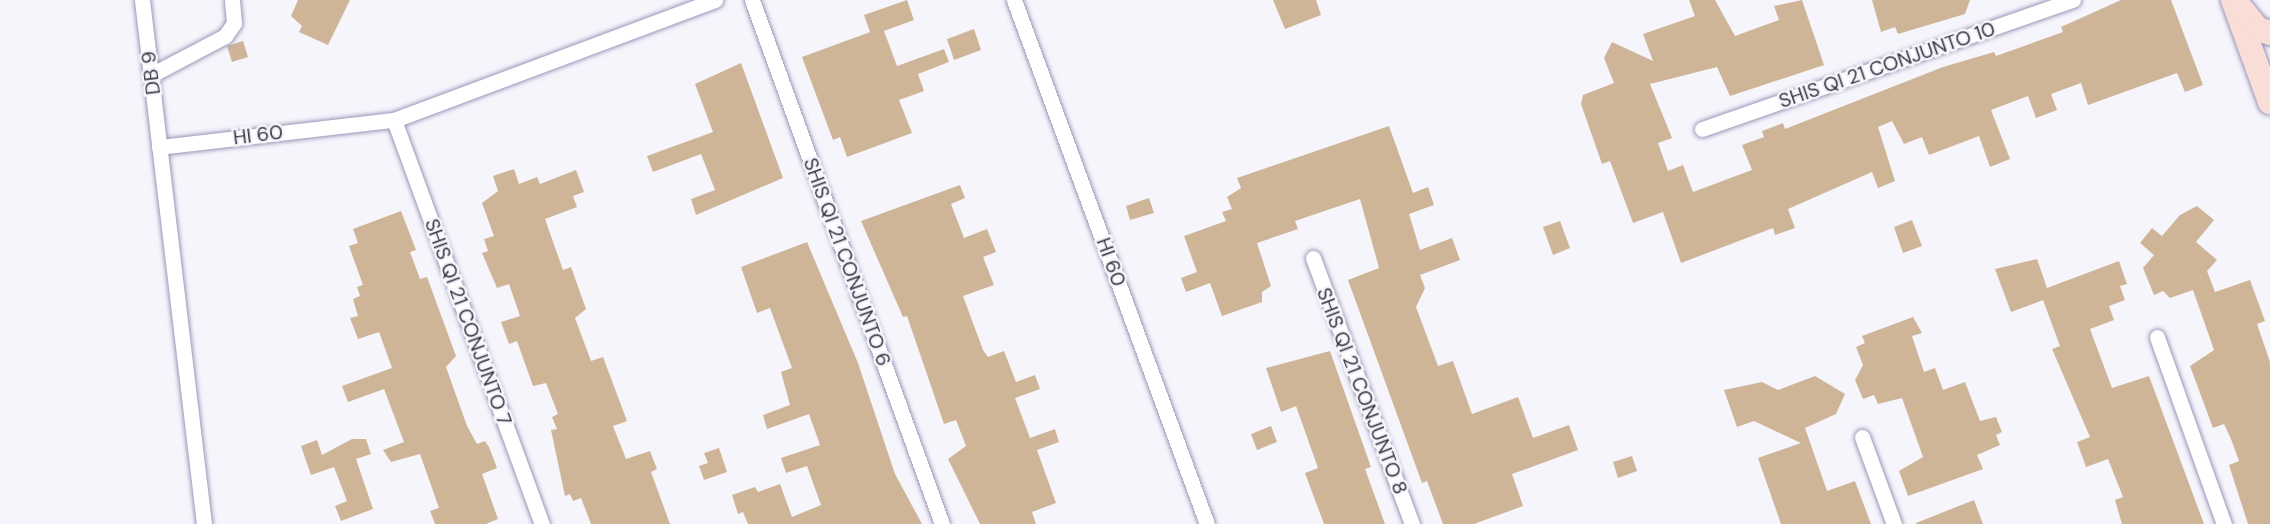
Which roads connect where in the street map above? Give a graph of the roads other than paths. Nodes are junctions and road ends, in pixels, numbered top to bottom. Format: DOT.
graph roads {
  1 [pos="142,0"];
  2 [pos="232,0"];
  3 [pos="715,0"];
  4 [pos="752,0"];
  5 [pos="1014,0"];
  6 [pos="2073,0"];
  7 [pos="2234,0"];
  8 [pos="2270,33"];
  9 [pos="151,75"];
  10 [pos="2268,90"];
  11 [pos="394,120"];
  12 [pos="1702,129"];
  13 [pos="159,147"];
  14 [pos="1313,258"];
  15 [pos="2157,338"];
  16 [pos="1862,437"];
  17 [pos="204,524"];
  18 [pos="542,524"];
  19 [pos="942,524"];
  20 [pos="1207,524"];
  21 [pos="1412,524"];
  22 [pos="1894,524"];
  23 [pos="2224,524"];
  1 -- 9 [label="street, DB 9"];
  2 -- 9 [label="street"];
  3 -- 11 [label="street, HI 60"];
  4 -- 19 [label="street, SHIS QI 21 CONJUNTO 6"];
  5 -- 20 [label="street, HI 60"];
  6 -- 12 [label="street, SHIS QI 21 CONJUNTO 10"];
  7 -- 8 [label="main road"];
  7 -- 10 [label="main road"];
  9 -- 13 [label="street, DB 9"];
  11 -- 13 [label="street, HI 60"];
  11 -- 18 [label="street, SHIS QI 21 CONJUNTO 7"];
  13 -- 17 [label="street"];
  14 -- 21 [label="street, SHIS QI 21 CONJUNTO 8"];
  15 -- 23 [label="street"];
  16 -- 22 [label="street"];
}
